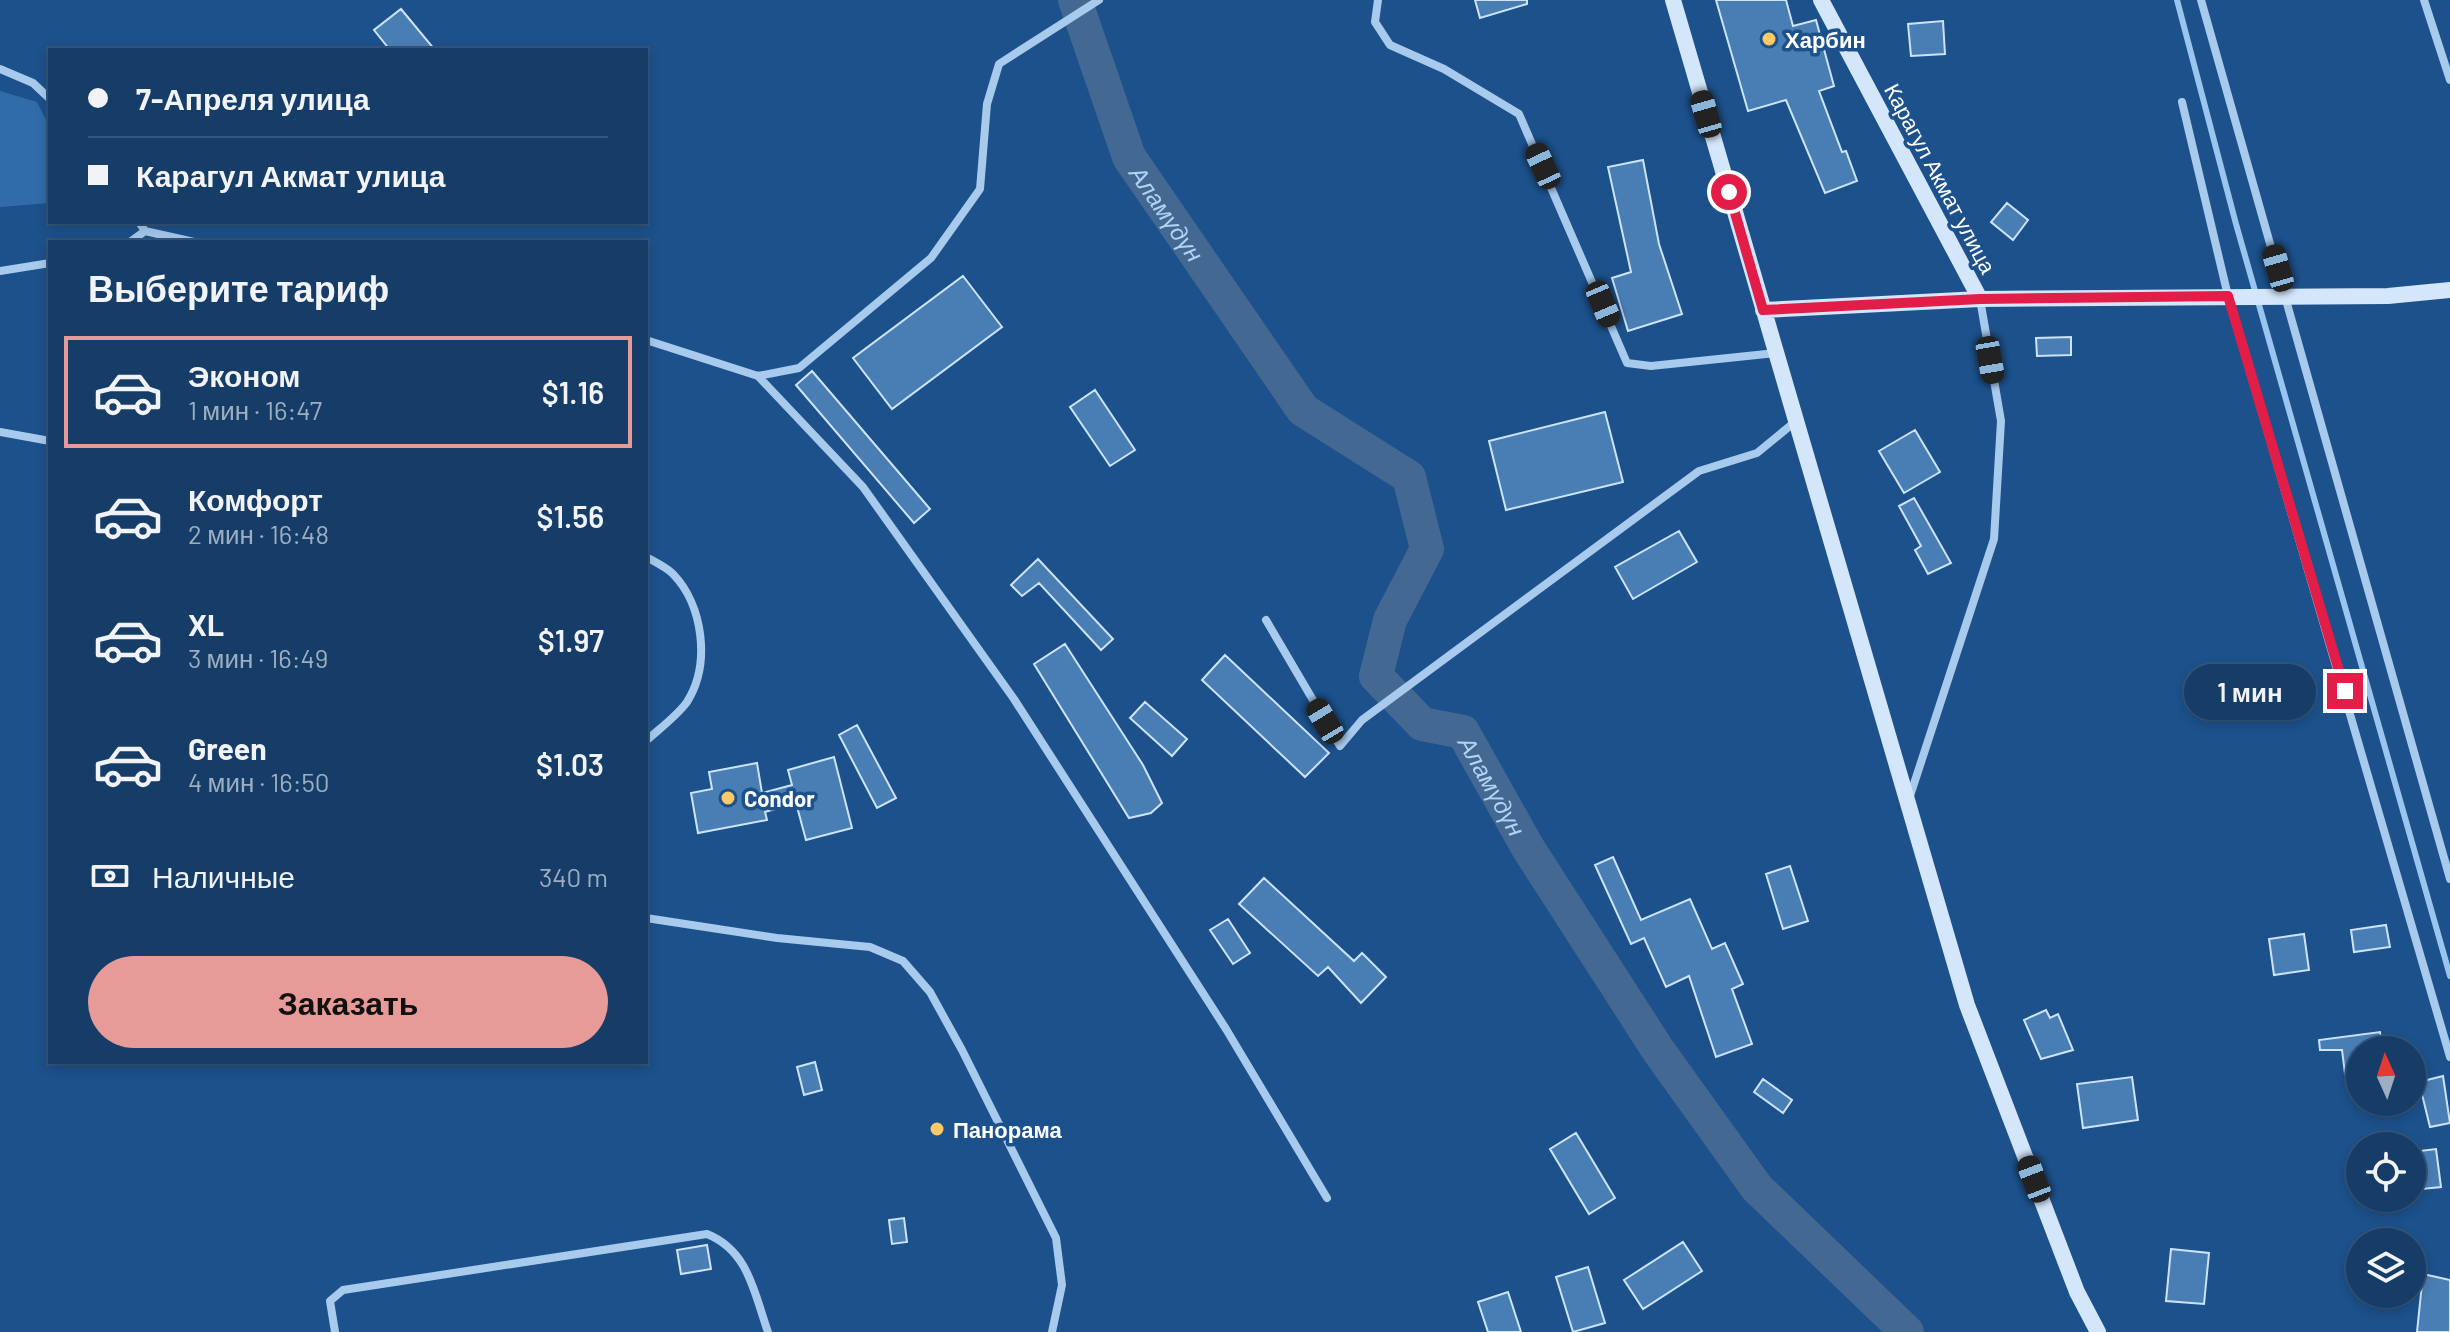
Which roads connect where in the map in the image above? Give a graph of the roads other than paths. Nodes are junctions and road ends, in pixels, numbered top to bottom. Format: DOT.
graph roads {
  1 [pos="1099,0"];
  2 [pos="1378,0"];
  3 [pos="1673,0"];
  4 [pos="1821,0"];
  5 [pos="2201,0"];
  6 [pos="2424,0"];
  7 [pos="0,69"];
  8 [pos="2450,80"];
  9 [pos="48,97"];
  10 [pos="2182,102"];
  11 [pos="140,224"];
  12 [pos="145,231"];
  13 [pos="133,240"];
  14 [pos="185,240"];
  15 [pos="48,263"];
  16 [pos="0,271"];
  17 [pos="2450,290"];
  18 [pos="2235,296"];
  19 [pos="2278,298"];
  20 [pos="1980,299"];
  21 [pos="1763,310"];
  22 [pos="648,341"];
  23 [pos="1776,353"];
  24 [pos="758,376"];
  25 [pos="1796,421"];
  26 [pos="0,432"];
  27 [pos="48,441"];
  28 [pos="648,558"];
  29 [pos="1266,620"];
  30 [pos="648,739"];
  31 [pos="1907,804"];
  32 [pos="2450,879"];
  33 [pos="648,918"];
  34 [pos="2450,1057"];
  35 [pos="1327,1198"];
  36 [pos="335,1332"];
  37 [pos="768,1332"];
  38 [pos="1052,1332"];
  39 [pos="2098,1332"];
  1 -- 24 [label="street"];
  2 -- 23 [label="street"];
  3 -- 21 [label="main road"];
  4 -- 20 [label="main road, Карагул Акмат улица"];
  5 -- 19 [label="street"];
  6 -- 8 [label="street"];
  7 -- 9 [label="street"];
  10 -- 18 [label="street"];
  11 -- 12 [label="street"];
  12 -- 13 [label="street"];
  12 -- 14 [label="street"];
  15 -- 16 [label="street"];
  17 -- 19 [label="main road"];
  18 -- 19 [label="main road"];
  18 -- 20 [label="main road"];
  18 -- 34 [label="street"];
  19 -- 32 [label="street"];
  20 -- 21 [label="main road"];
  20 -- 31 [label="street, Карагул Акмат улица"];
  21 -- 23 [label="main road"];
  22 -- 24 [label="street"];
  23 -- 25 [label="main road"];
  24 -- 35 [label="street"];
  25 -- 29 [label="street"];
  25 -- 31 [label="main road"];
  26 -- 27 [label="street"];
  28 -- 30 [label="street"];
  31 -- 39 [label="main road"];
  33 -- 38 [label="street"];
  36 -- 37 [label="street"];
}
